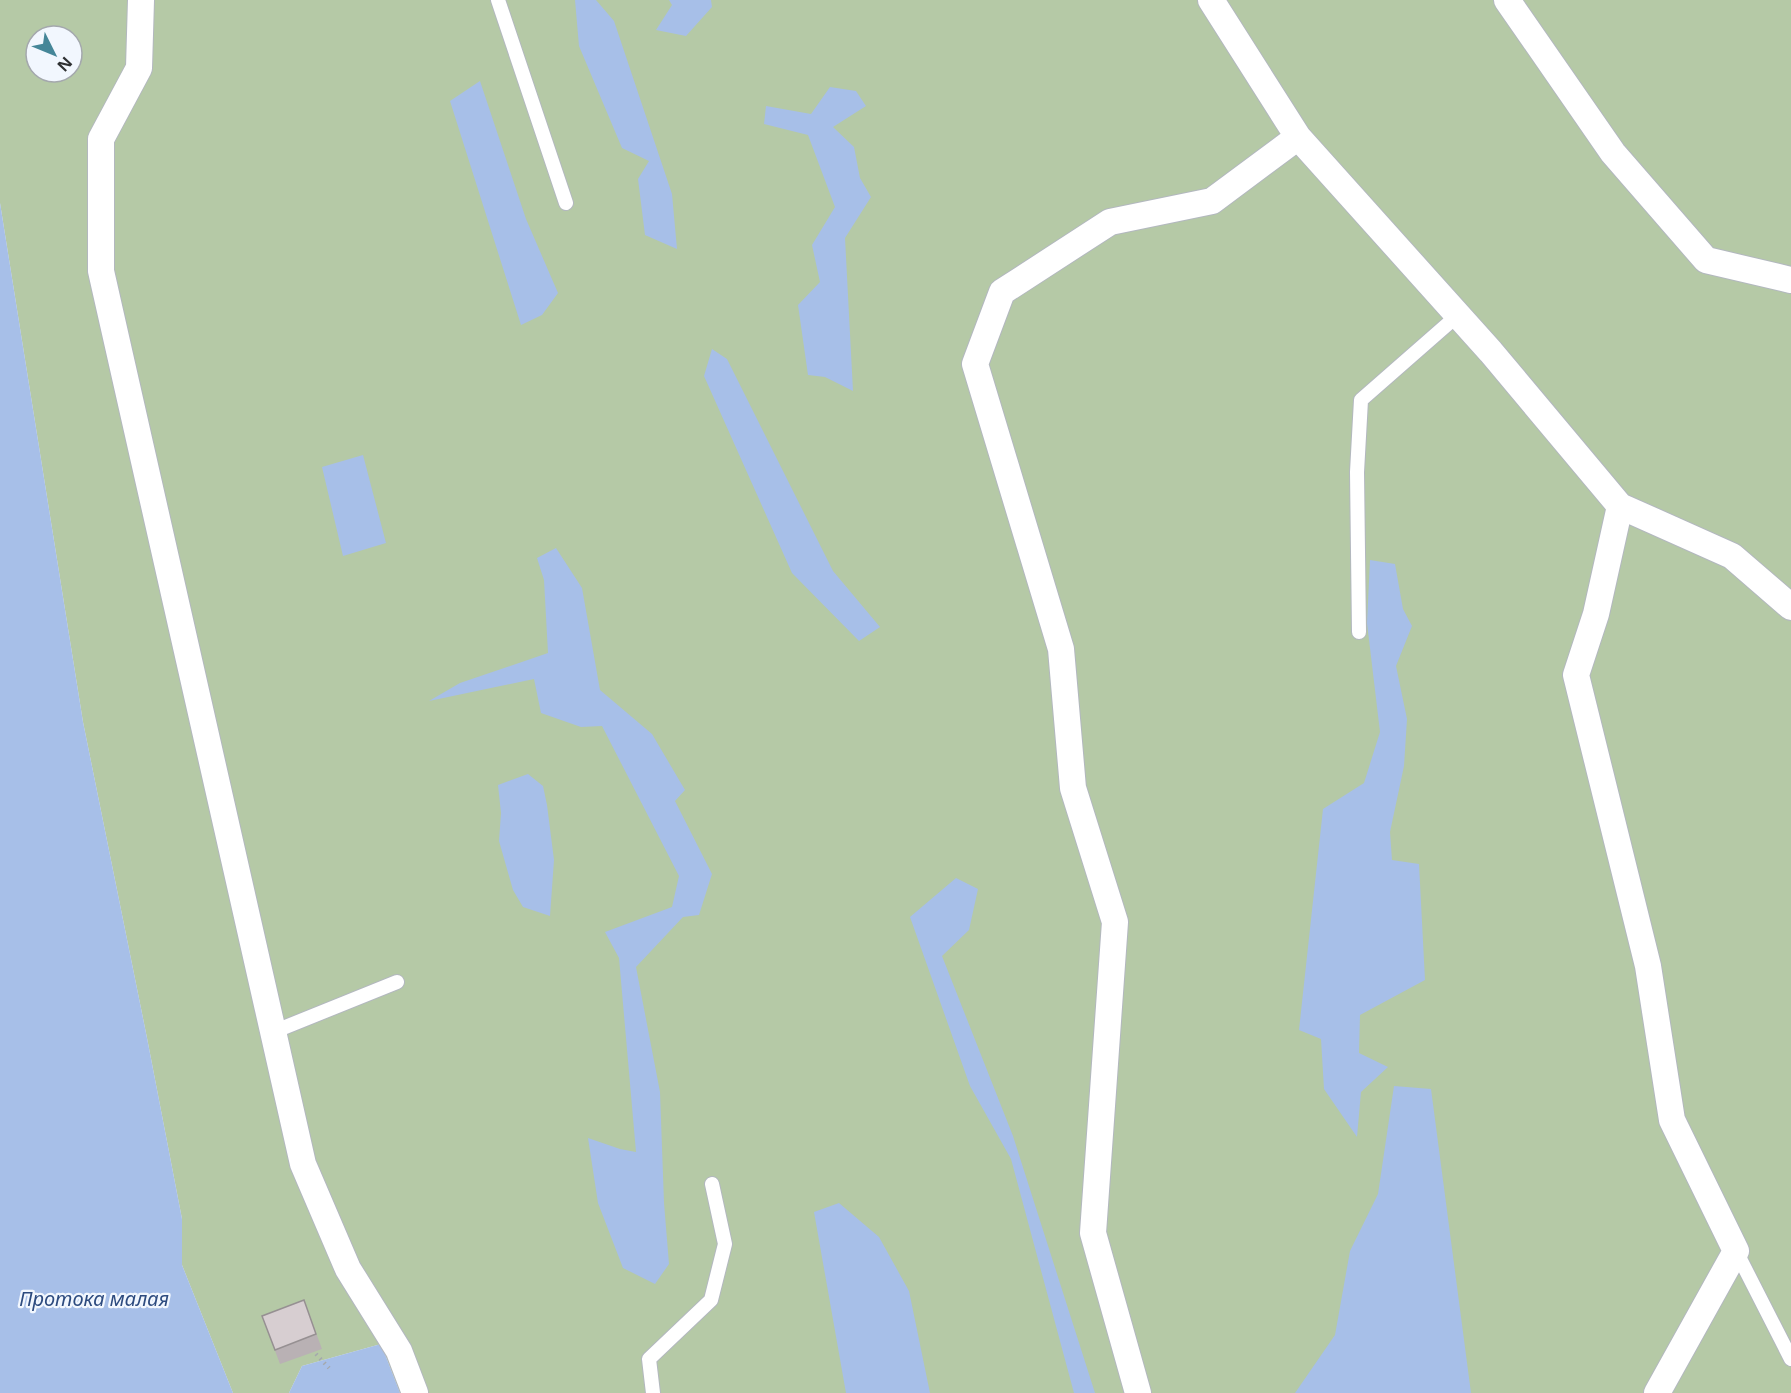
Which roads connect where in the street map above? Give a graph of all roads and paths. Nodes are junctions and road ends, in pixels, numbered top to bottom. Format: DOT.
graph roads {
  1 [pos="141,0"];
  2 [pos="498,0"];
  3 [pos="1211,0"];
  4 [pos="1507,0"];
  5 [pos="1298,137"];
  6 [pos="566,203"];
  7 [pos="1791,280"];
  8 [pos="1458,315"];
  9 [pos="1620,506"];
  10 [pos="1791,607"];
  11 [pos="1359,632"];
  12 [pos="397,982"];
  13 [pos="273,1032"];
  14 [pos="712,1184"];
  15 [pos="1736,1251"];
  16 [pos="316,1354"];
  17 [pos="1791,1359"];
  18 [pos="329,1368"];
  19 [pos="415,1393"];
  20 [pos="653,1393"];
  21 [pos="1138,1393"];
  22 [pos="1657,1393"];
  1 -- 13 [label="street"];
  2 -- 6 [label="lane"];
  3 -- 5 [label="street"];
  4 -- 7 [label="street"];
  5 -- 8 [label="street"];
  5 -- 21 [label="street"];
  8 -- 9 [label="street"];
  8 -- 11 [label="lane"];
  9 -- 10 [label="street"];
  9 -- 15 [label="street"];
  12 -- 13 [label="lane"];
  13 -- 19 [label="street"];
  14 -- 20 [label="lane"];
  15 -- 17 [label="lane"];
  15 -- 22 [label="street"];
  16 -- 18 [label="path"];
}
